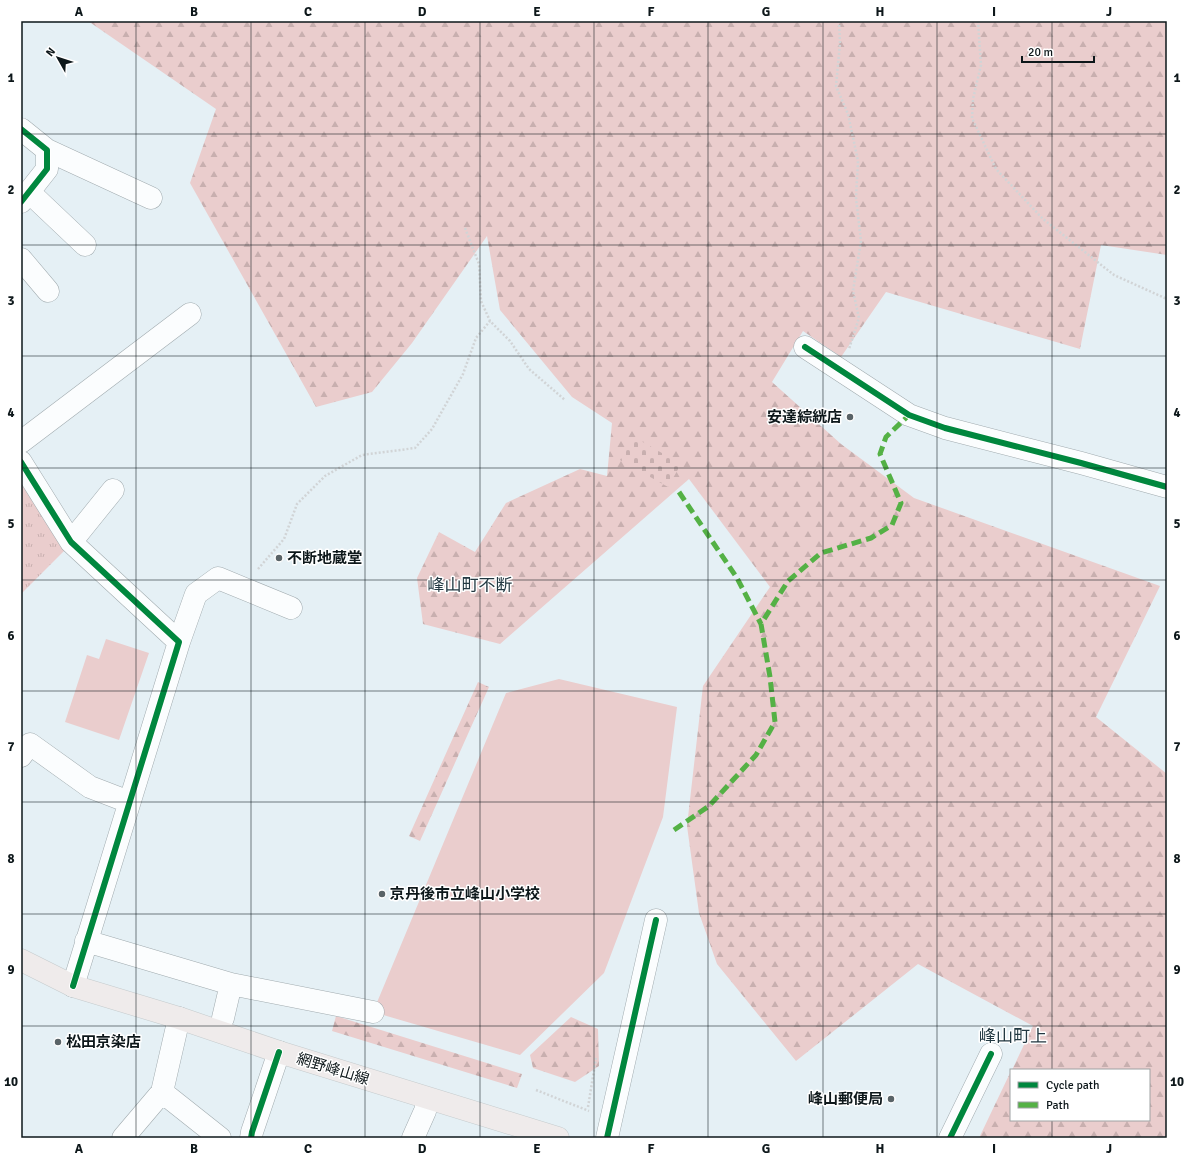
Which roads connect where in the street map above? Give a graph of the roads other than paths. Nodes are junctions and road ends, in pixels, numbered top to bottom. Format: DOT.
graph roads {
  1 [pos="21,129"];
  2 [pos="47,150"];
  3 [pos="25,197"];
  4 [pos="151,198"];
  5 [pos="85,245"];
  6 [pos="21,259"];
  7 [pos="48,291"];
  8 [pos="190,314"];
  9 [pos="805,346"];
  10 [pos="21,442"];
  11 [pos="21,462"];
  12 [pos="1167,487"];
  13 [pos="113,490"];
  14 [pos="71,542"];
  15 [pos="292,608"];
  16 [pos="178,642"];
  17 [pos="21,756"];
  18 [pos="130,802"];
  19 [pos="656,920"];
  20 [pos="86,941"];
  21 [pos="21,960"];
  22 [pos="231,984"];
  23 [pos="73,986"];
  24 [pos="374,1012"];
  25 [pos="179,1018"];
  26 [pos="223,1018"];
  27 [pos="279,1052"];
  28 [pos="991,1054"];
  29 [pos="162,1092"];
  30 [pos="428,1099"];
  31 [pos="608,1135"];
  32 [pos="122,1138"];
  33 [pos="220,1138"];
  34 [pos="251,1138"];
  35 [pos="413,1138"];
  36 [pos="558,1138"];
  37 [pos="950,1138"];
  1 -- 2 [label="street"];
  2 -- 3 [label="street"];
  2 -- 4 [label="street"];
  3 -- 5 [label="street"];
  6 -- 7 [label="street"];
  8 -- 10 [label="street"];
  9 -- 12 [label="street"];
  11 -- 14 [label="street"];
  13 -- 14 [label="street"];
  14 -- 16 [label="street"];
  15 -- 16 [label="street"];
  16 -- 18 [label="street"];
  17 -- 18 [label="street"];
  18 -- 20 [label="street"];
  19 -- 31 [label="street"];
  20 -- 22 [label="street"];
  20 -- 23 [label="street"];
  21 -- 23 [label="main road, 網野峰山線"];
  22 -- 24 [label="street"];
  22 -- 26 [label="street"];
  23 -- 25 [label="main road, 網野峰山線"];
  25 -- 27 [label="main road, 網野峰山線"];
  25 -- 29 [label="street"];
  27 -- 30 [label="main road, 網野峰山線"];
  27 -- 34 [label="street"];
  28 -- 37 [label="street"];
  29 -- 32 [label="street"];
  29 -- 33 [label="street"];
  30 -- 35 [label="street"];
  30 -- 36 [label="main road, 網野峰山線"];
}
